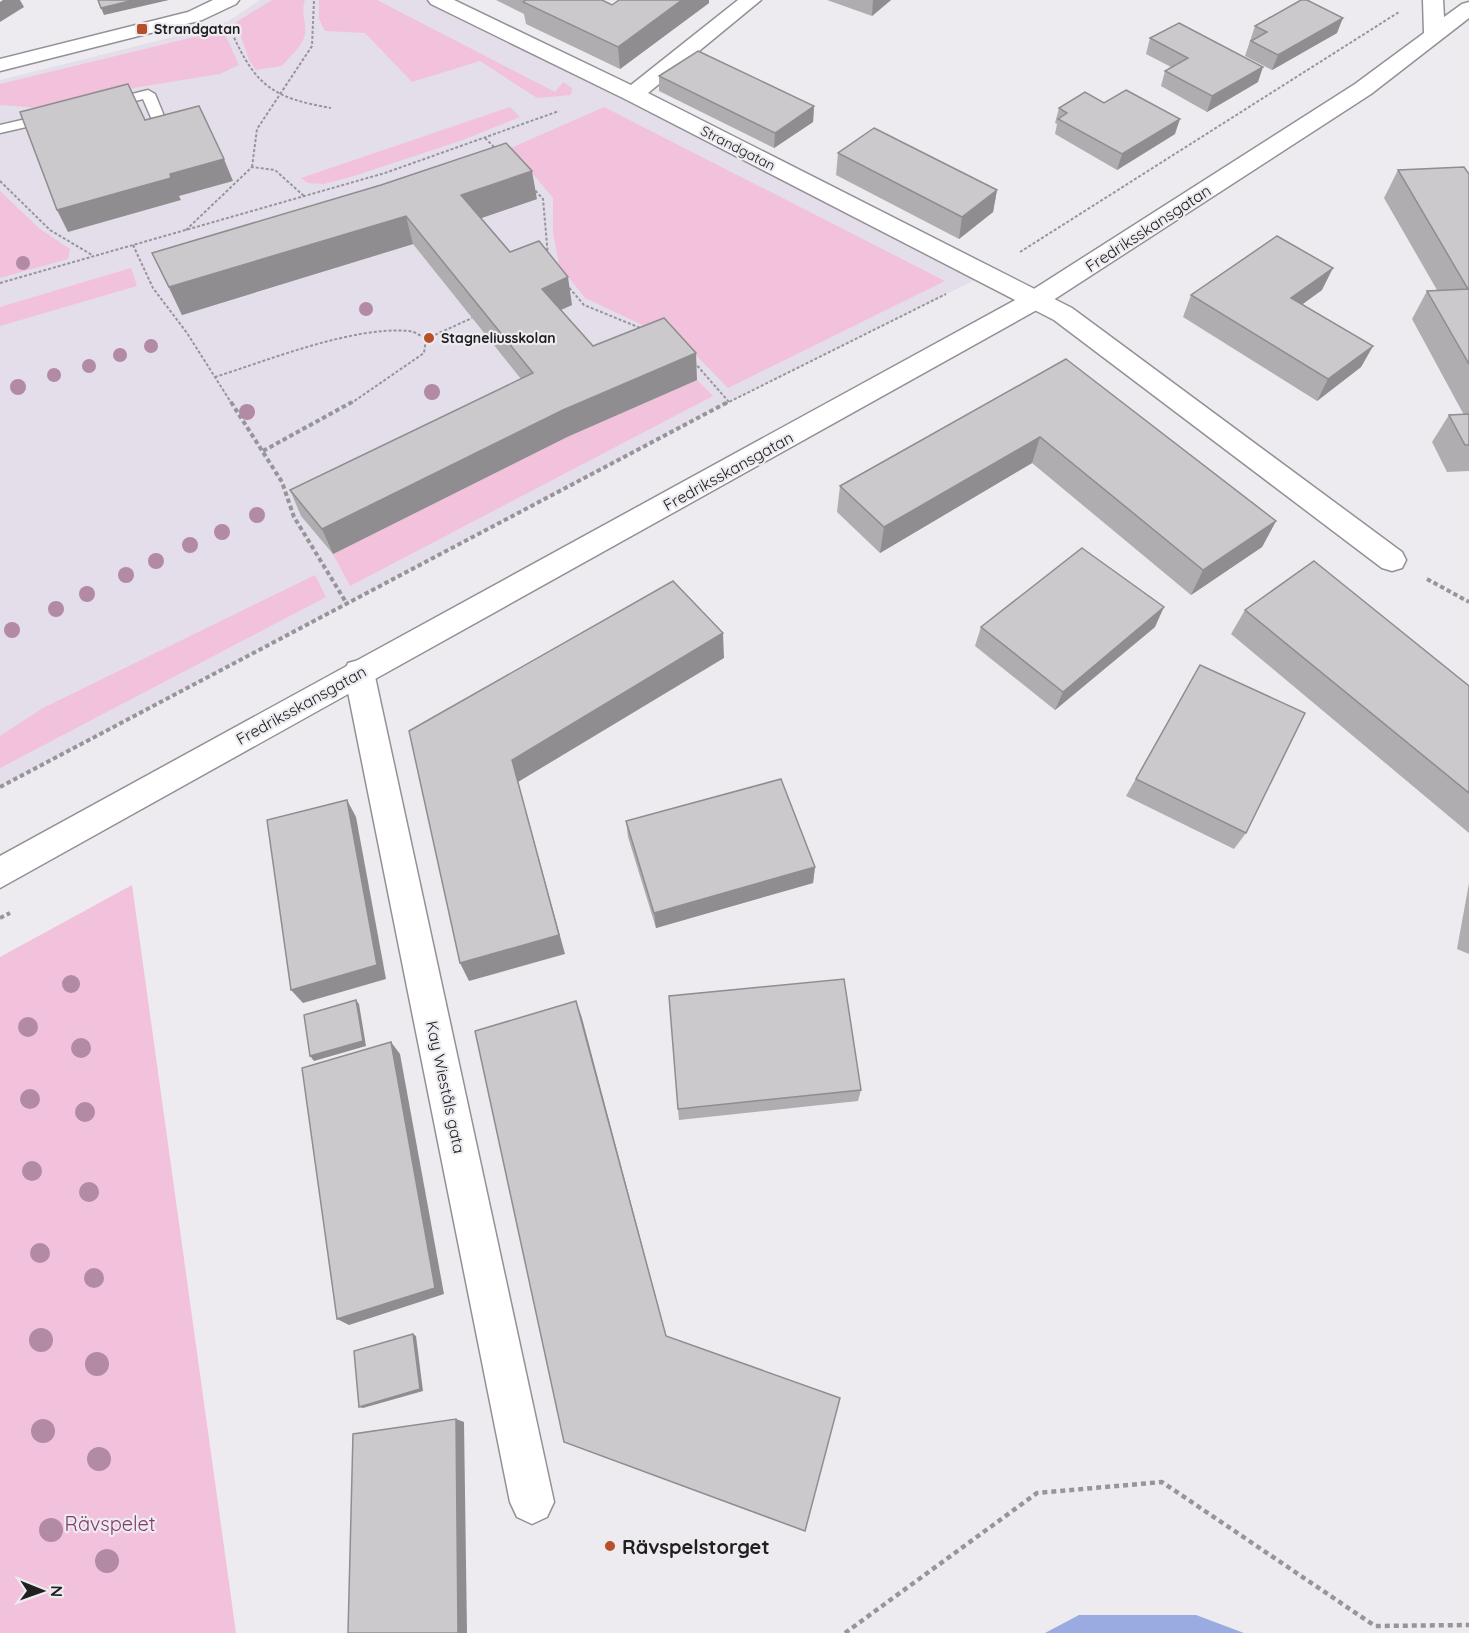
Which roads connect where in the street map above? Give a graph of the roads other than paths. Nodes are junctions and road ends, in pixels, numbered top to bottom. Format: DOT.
graph roads {
  1 [pos="229,0"];
  2 [pos="438,0"];
  3 [pos="751,0"];
  4 [pos="1433,0"];
  5 [pos="1469,8"];
  6 [pos="1434,35"];
  7 [pos="0,65"];
  8 [pos="633,94"];
  9 [pos="92,108"];
  10 [pos="70,113"];
  11 [pos="0,129"];
  12 [pos="164,133"];
  13 [pos="1035,300"];
  14 [pos="1392,560"];
  15 [pos="359,672"];
  16 [pos="0,873"];
  17 [pos="532,1502"];
  1 -- 7 [label="street"];
  2 -- 8 [label="street, Strandgatan"];
  3 -- 8 [label="street"];
  4 -- 6 [label="street"];
  5 -- 6 [label="street, Fredriksskansgatan"];
  6 -- 13 [label="street, Fredriksskansgatan"];
  8 -- 13 [label="street, Strandgatan"];
  9 -- 12 [label="lane"];
  10 -- 11 [label="lane"];
  13 -- 14 [label="street, Strandgatan"];
  13 -- 15 [label="street, Fredriksskansgatan"];
  15 -- 16 [label="street, Fredriksskansgatan"];
  15 -- 17 [label="street, Kay Wieståls gata"];
}
